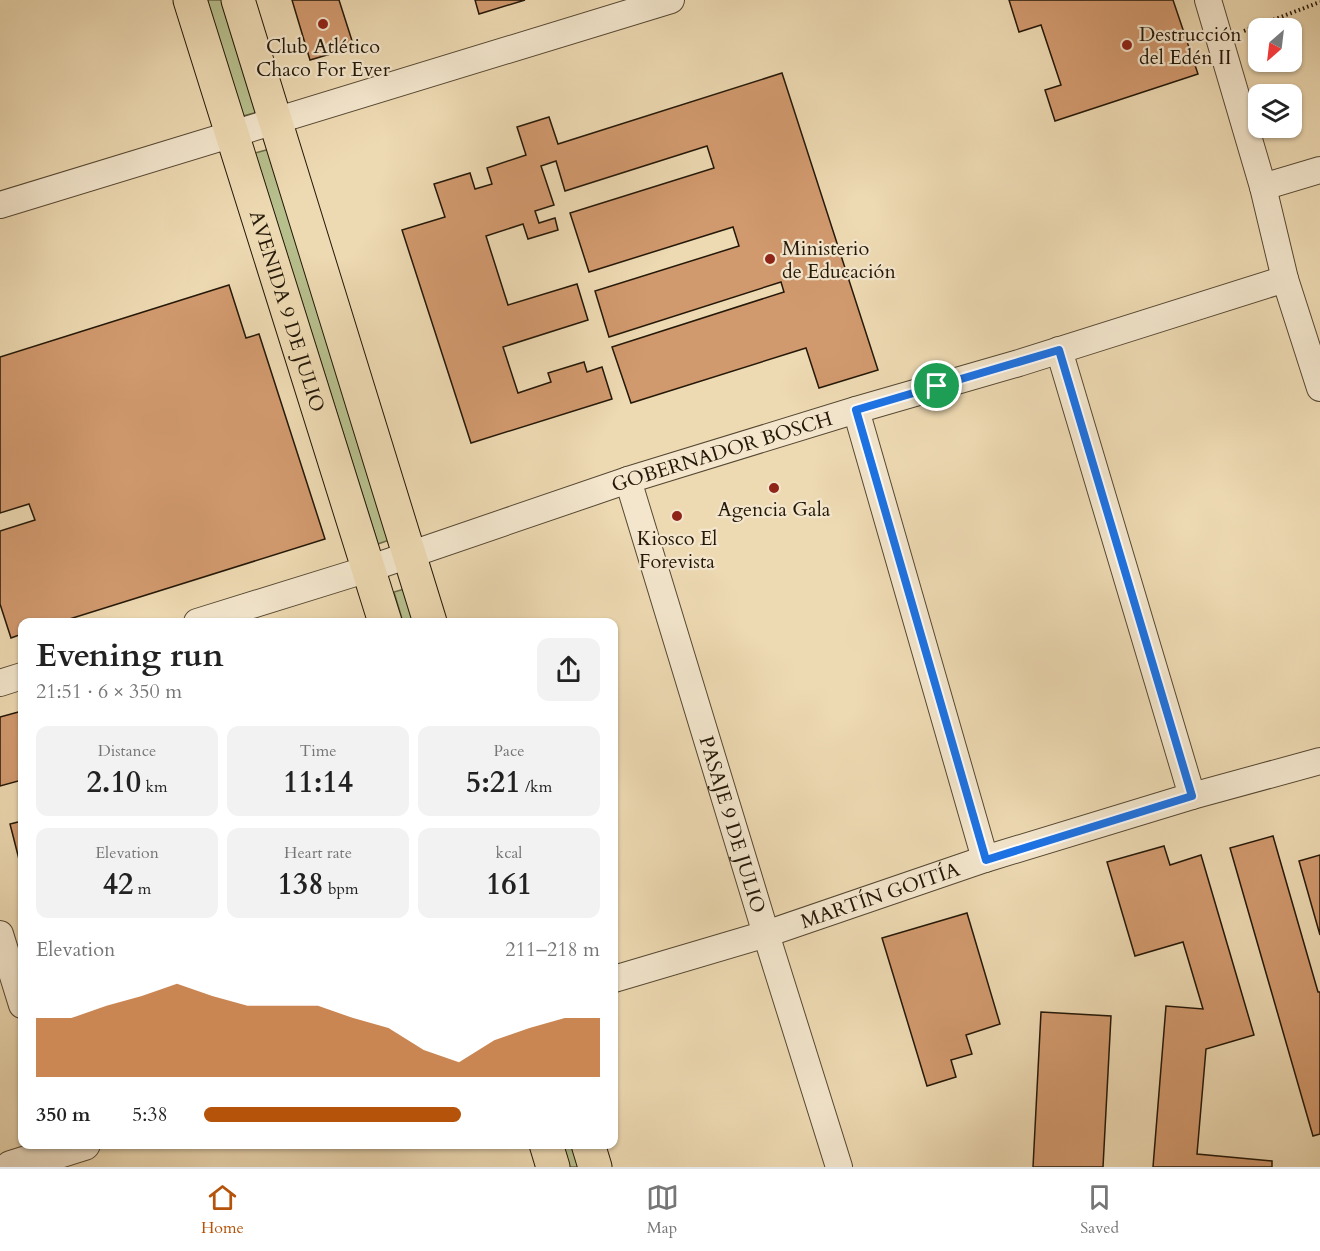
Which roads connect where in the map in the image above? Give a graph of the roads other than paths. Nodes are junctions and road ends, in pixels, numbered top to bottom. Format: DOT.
graph roads {
  1 [pos="190,0"];
  2 [pos="238,0"];
  3 [pos="671,0"];
  4 [pos="1209,0"];
  5 [pos="274,121"];
  6 [pos="233,135"];
  7 [pos="1320,170"];
  8 [pos="1263,187"];
  9 [pos="0,205"];
  10 [pos="1285,279"];
  11 [pos="1059,350"];
  12 [pos="1320,388"];
  13 [pos="856,410"];
  14 [pos="628,480"];
  15 [pos="409,555"];
  16 [pos="368,569"];
  17 [pos="210,618"];
  18 [pos="384,618"];
  19 [pos="429,618"];
  20 [pos="18,677"];
  21 [pos="0,683"];
  22 [pos="1320,761"];
  23 [pos="1192,796"];
  24 [pos="986,860"];
  25 [pos="0,934"];
  26 [pos="765,934"];
  27 [pos="618,979"];
  28 [pos="18,992"];
  29 [pos="548,1149"];
  30 [pos="590,1149"];
  31 [pos="73,1151"];
  32 [pos="11,1167"];
  33 [pos="553,1167"];
  34 [pos="595,1167"];
  35 [pos="839,1167"];
  1 -- 6 [label="main road, AVENIDA 9 DE JULIO"];
  2 -- 5 [label="main road"];
  3 -- 5 [label="street"];
  4 -- 8 [label="street"];
  5 -- 6 [label="street"];
  5 -- 15 [label="main road"];
  6 -- 9 [label="street"];
  6 -- 16 [label="main road, AVENIDA 9 DE JULIO"];
  7 -- 8 [label="street"];
  8 -- 10 [label="street"];
  10 -- 11 [label="street, GOBERNADOR BOSCH"];
  10 -- 12 [label="street"];
  11 -- 13 [label="street, GOBERNADOR BOSCH"];
  11 -- 23 [label="street"];
  13 -- 14 [label="street, GOBERNADOR BOSCH"];
  13 -- 24 [label="street"];
  14 -- 15 [label="street, GOBERNADOR BOSCH"];
  14 -- 26 [label="street, PASAJE 9 DE JULIO"];
  15 -- 16 [label="street, GOBERNADOR BOSCH"];
  15 -- 19 [label="main road"];
  16 -- 17 [label="street, GOBERNADOR BOSCH"];
  16 -- 18 [label="main road, AVENIDA 9 DE JULIO"];
  20 -- 21 [label="street"];
  22 -- 23 [label="street, MARTÍN GOITÍA"];
  23 -- 24 [label="street, MARTÍN GOITÍA"];
  24 -- 26 [label="street, MARTÍN GOITÍA"];
  25 -- 28 [label="street"];
  26 -- 27 [label="street, MARTÍN GOITÍA"];
  26 -- 35 [label="street, PASAJE 9 DE JULIO"];
  29 -- 33 [label="main road"];
  30 -- 34 [label="main road"];
  31 -- 32 [label="street"];
}
